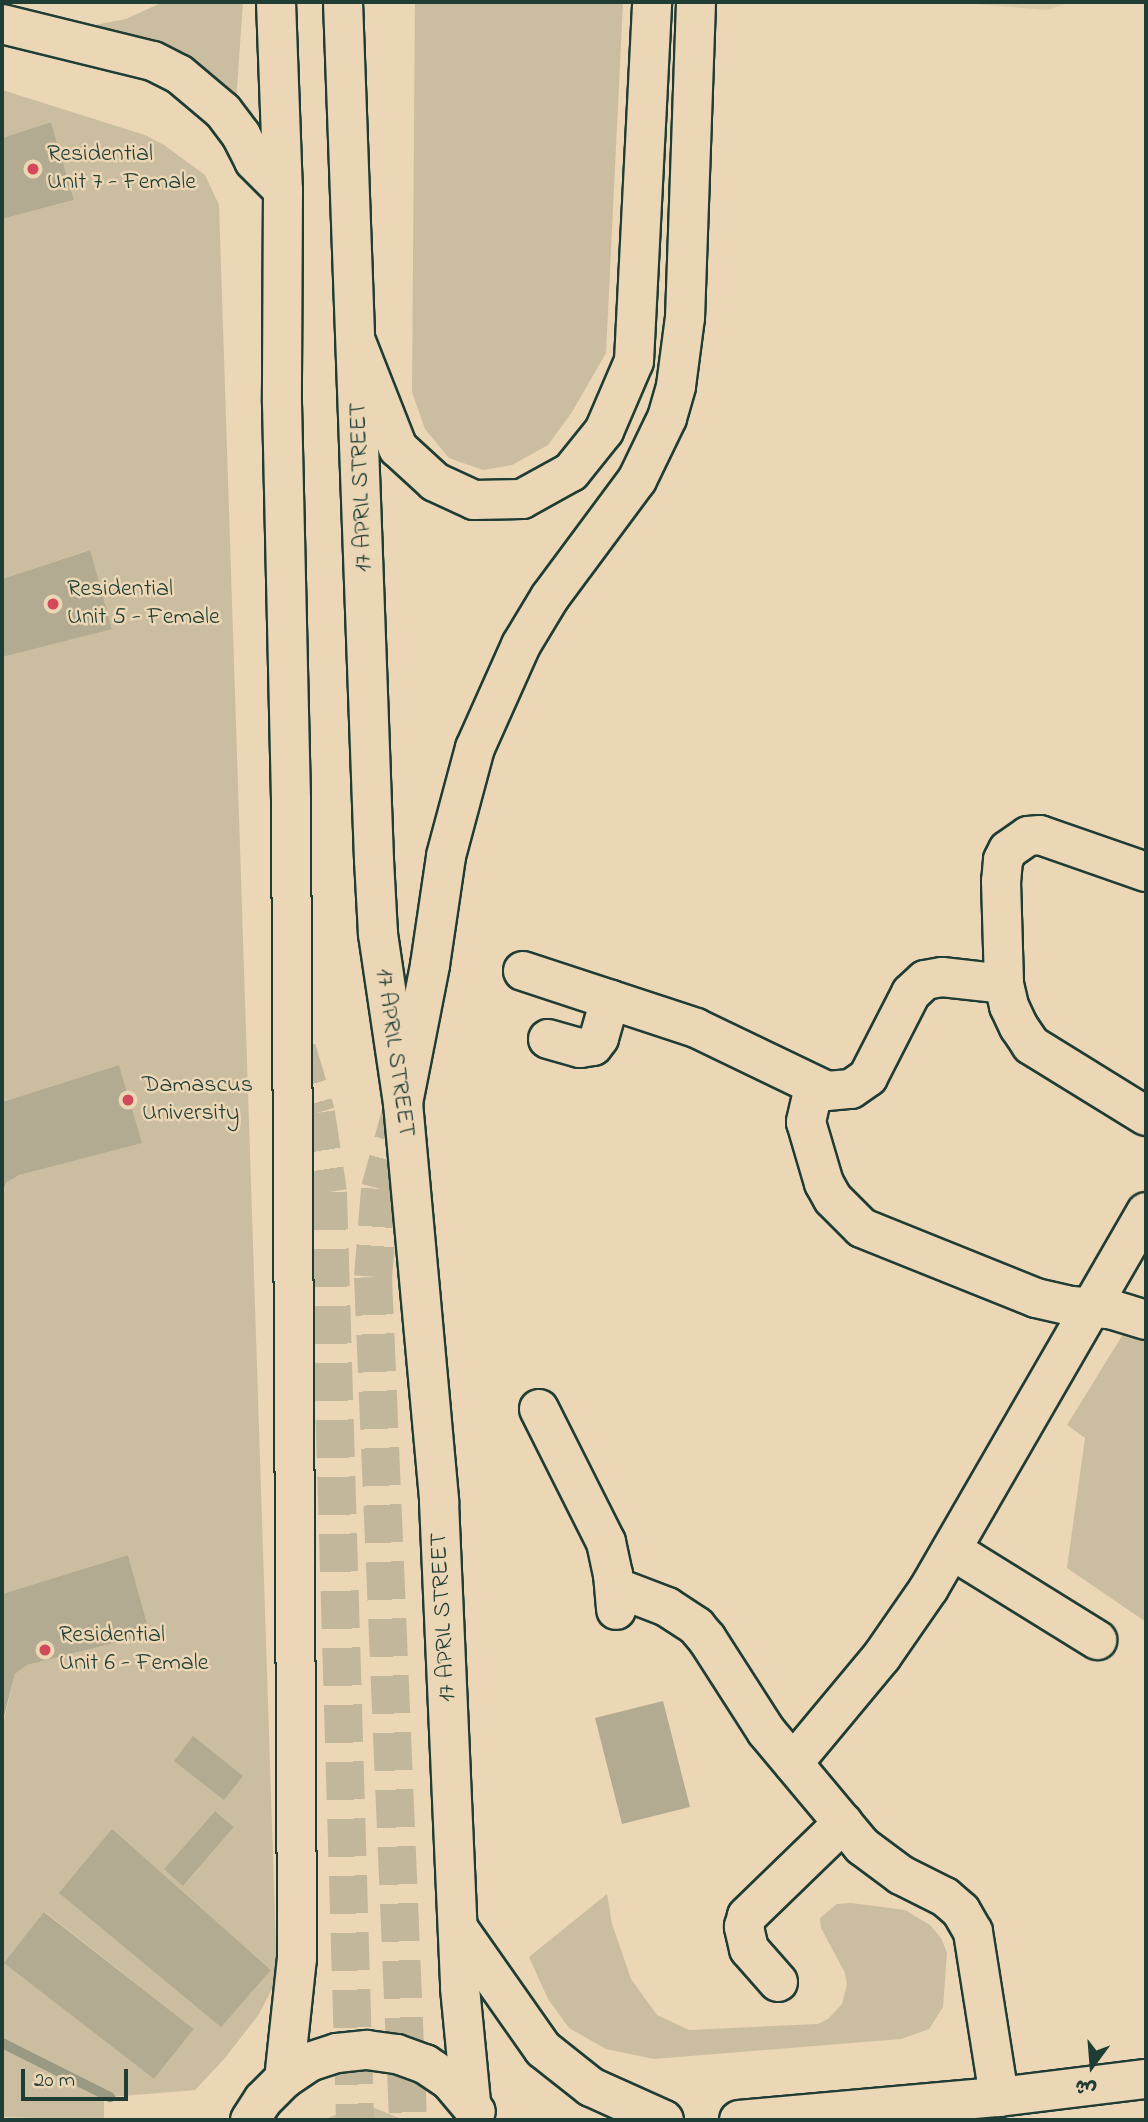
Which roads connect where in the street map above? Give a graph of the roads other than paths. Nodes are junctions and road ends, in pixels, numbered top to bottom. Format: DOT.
graph roads {
  1 [pos="276,2"];
  2 [pos="343,2"];
  3 [pos="652,2"];
  4 [pos="696,2"];
  5 [pos="2,24"];
  6 [pos="283,190"];
  7 [pos="357,344"];
  8 [pos="1146,872"];
  9 [pos="523,971"];
  10 [pos="1004,984"];
  11 [pos="610,1000"];
  12 [pos="548,1039"];
  13 [pos="814,1087"];
  14 [pos="403,1103"];
  15 [pos="1146,1116"];
  16 [pos="1146,1212"];
  17 [pos="1091,1307"];
  18 [pos="1146,1320"];
  19 [pos="539,1409"];
  20 [pos="952,1550"];
  21 [pos="1097,1640"];
  22 [pos="793,1763"];
  23 [pos="843,1822"];
  24 [pos="458,1928"];
  25 [pos="778,1982"];
  26 [pos="284,2079"];
  27 [pos="1146,2079"];
  28 [pos="999,2097"];
  29 [pos="475,2111"];
  30 [pos="250,2120"];
  31 [pos="664,2120"];
  32 [pos="739,2120"];
  1 -- 6 [label="main road"];
  2 -- 7 [label="main road, 17 APRIL STREET"];
  3 -- 7 [label="main road"];
  4 -- 14 [label="main road"];
  5 -- 6 [label="main road"];
  6 -- 26 [label="main road"];
  7 -- 14 [label="main road, 17 APRIL STREET"];
  8 -- 10 [label="main road"];
  9 -- 11 [label="main road"];
  10 -- 13 [label="main road"];
  10 -- 15 [label="main road"];
  11 -- 12 [label="main road"];
  11 -- 13 [label="main road"];
  13 -- 17 [label="main road"];
  14 -- 24 [label="main road, 17 APRIL STREET"];
  16 -- 17 [label="main road"];
  17 -- 18 [label="main road"];
  17 -- 20 [label="main road"];
  19 -- 22 [label="main road"];
  20 -- 21 [label="main road"];
  20 -- 22 [label="main road"];
  22 -- 23 [label="main road"];
  23 -- 25 [label="main road"];
  23 -- 28 [label="main road"];
  24 -- 29 [label="main road, 17 APRIL STREET"];
  24 -- 31 [label="main road"];
  26 -- 29 [label="main road"];
  26 -- 30 [label="main road"];
  27 -- 28 [label="main road"];
  28 -- 32 [label="main road"];
}
